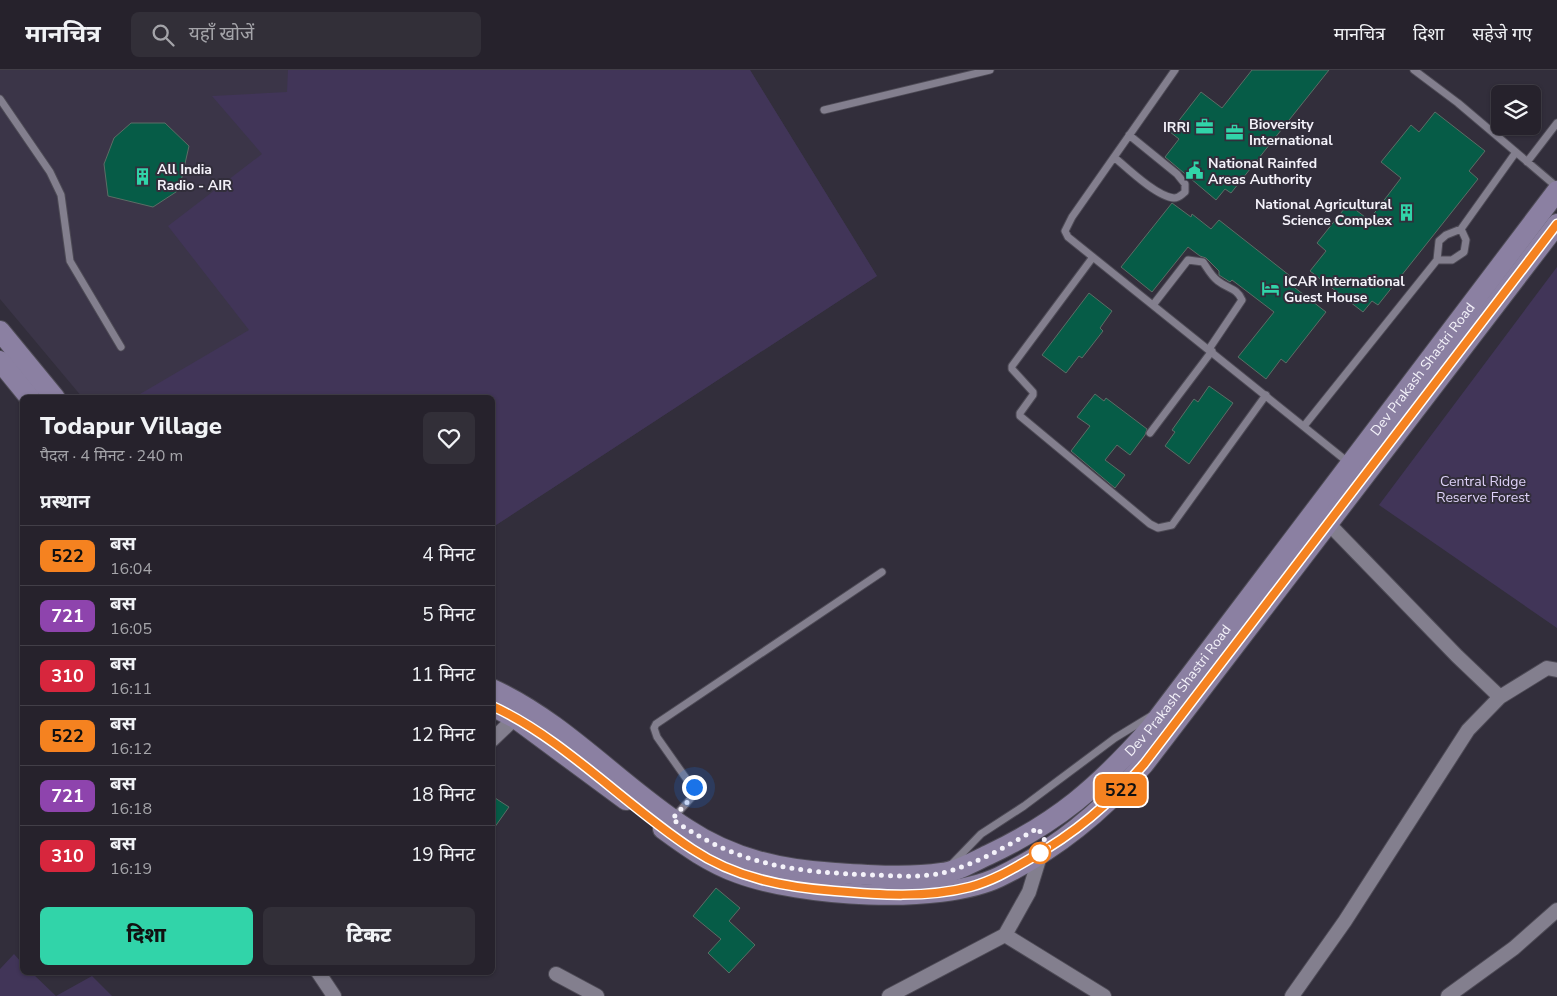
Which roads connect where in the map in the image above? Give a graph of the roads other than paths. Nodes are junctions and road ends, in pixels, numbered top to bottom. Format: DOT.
graph roads {
  1 [pos="990,70"];
  2 [pos="1175,70"];
  3 [pos="1414,70"];
  4 [pos="0,99"];
  5 [pos="824,110"];
  6 [pos="1557,123"];
  7 [pos="1129,135"];
  8 [pos="1516,152"];
  9 [pos="1114,157"];
  10 [pos="1527,162"];
  11 [pos="1557,187"];
  12 [pos="1557,192"];
  13 [pos="1557,224"];
  14 [pos="1462,229"];
  15 [pos="1093,257"];
  16 [pos="1437,260"];
  17 [pos="1153,305"];
  18 [pos="0,331"];
  19 [pos="121,347"];
  20 [pos="1210,350"];
  21 [pos="0,361"];
  22 [pos="28,395"];
  23 [pos="53,395"];
  24 [pos="1266,395"];
  25 [pos="1304,426"];
  26 [pos="1150,433"];
  27 [pos="1350,464"];
  28 [pos="1328,523"];
  29 [pos="882,572"];
  30 [pos="1557,670"];
  31 [pos="495,690"];
  32 [pos="1500,697"];
  33 [pos="1166,707"];
  34 [pos="495,708"];
  35 [pos="515,718"];
  36 [pos="495,737"];
  37 [pos="672,819"];
  38 [pos="1038,828"];
  39 [pos="1045,850"];
  40 [pos="943,873"];
  41 [pos="1557,910"];
  42 [pos="1005,935"];
  43 [pos="556,974"];
  44 [pos="320,975"];
  45 [pos="334,996"];
  46 [pos="598,996"];
  47 [pos="889,996"];
  48 [pos="1104,996"];
  49 [pos="1292,996"];
  50 [pos="1448,996"];
  1 -- 5 [label="lane"];
  2 -- 7 [label="lane"];
  3 -- 8 [label="lane"];
  4 -- 19 [label="lane"];
  6 -- 10 [label="lane"];
  7 -- 9 [label="lane"];
  7 -- 9 [label="lane"];
  8 -- 10 [label="lane"];
  8 -- 14 [label="lane"];
  9 -- 15 [label="lane"];
  10 -- 11 [label="lane"];
  12 -- 27 [label="street, Dev Prakash Shastri Road"];
  13 -- 28 [label="street, Dev Prakash Shastri Road"];
  14 -- 16 [label="lane"];
  14 -- 16 [label="lane"];
  15 -- 17 [label="lane"];
  15 -- 24 [label="lane"];
  16 -- 25 [label="lane"];
  17 -- 20 [label="lane"];
  17 -- 20 [label="lane"];
  18 -- 23 [label="street"];
  20 -- 24 [label="lane"];
  20 -- 26 [label="lane"];
  21 -- 22 [label="street"];
  24 -- 25 [label="lane"];
  25 -- 27 [label="lane"];
  27 -- 33 [label="street, Dev Prakash Shastri Road"];
  28 -- 32 [label="street"];
  28 -- 39 [label="street, Dev Prakash Shastri Road"];
  29 -- 37 [label="lane"];
  30 -- 32 [label="street"];
  31 -- 37 [label="street, Dev Prakash Shastri Road"];
  32 -- 49 [label="street"];
  33 -- 38 [label="street, Dev Prakash Shastri Road"];
  33 -- 40 [label="lane"];
  34 -- 35 [label="street, Dev Prakash Shastri Road"];
  35 -- 36 [label="street"];
  35 -- 39 [label="street, Dev Prakash Shastri Road"];
  37 -- 40 [label="street, Dev Prakash Shastri Road"];
  38 -- 39 [label="street"];
  38 -- 40 [label="street, Dev Prakash Shastri Road"];
  39 -- 42 [label="street"];
  41 -- 50 [label="street"];
  42 -- 47 [label="street"];
  42 -- 48 [label="street"];
  43 -- 46 [label="street"];
  44 -- 45 [label="street"];
}
